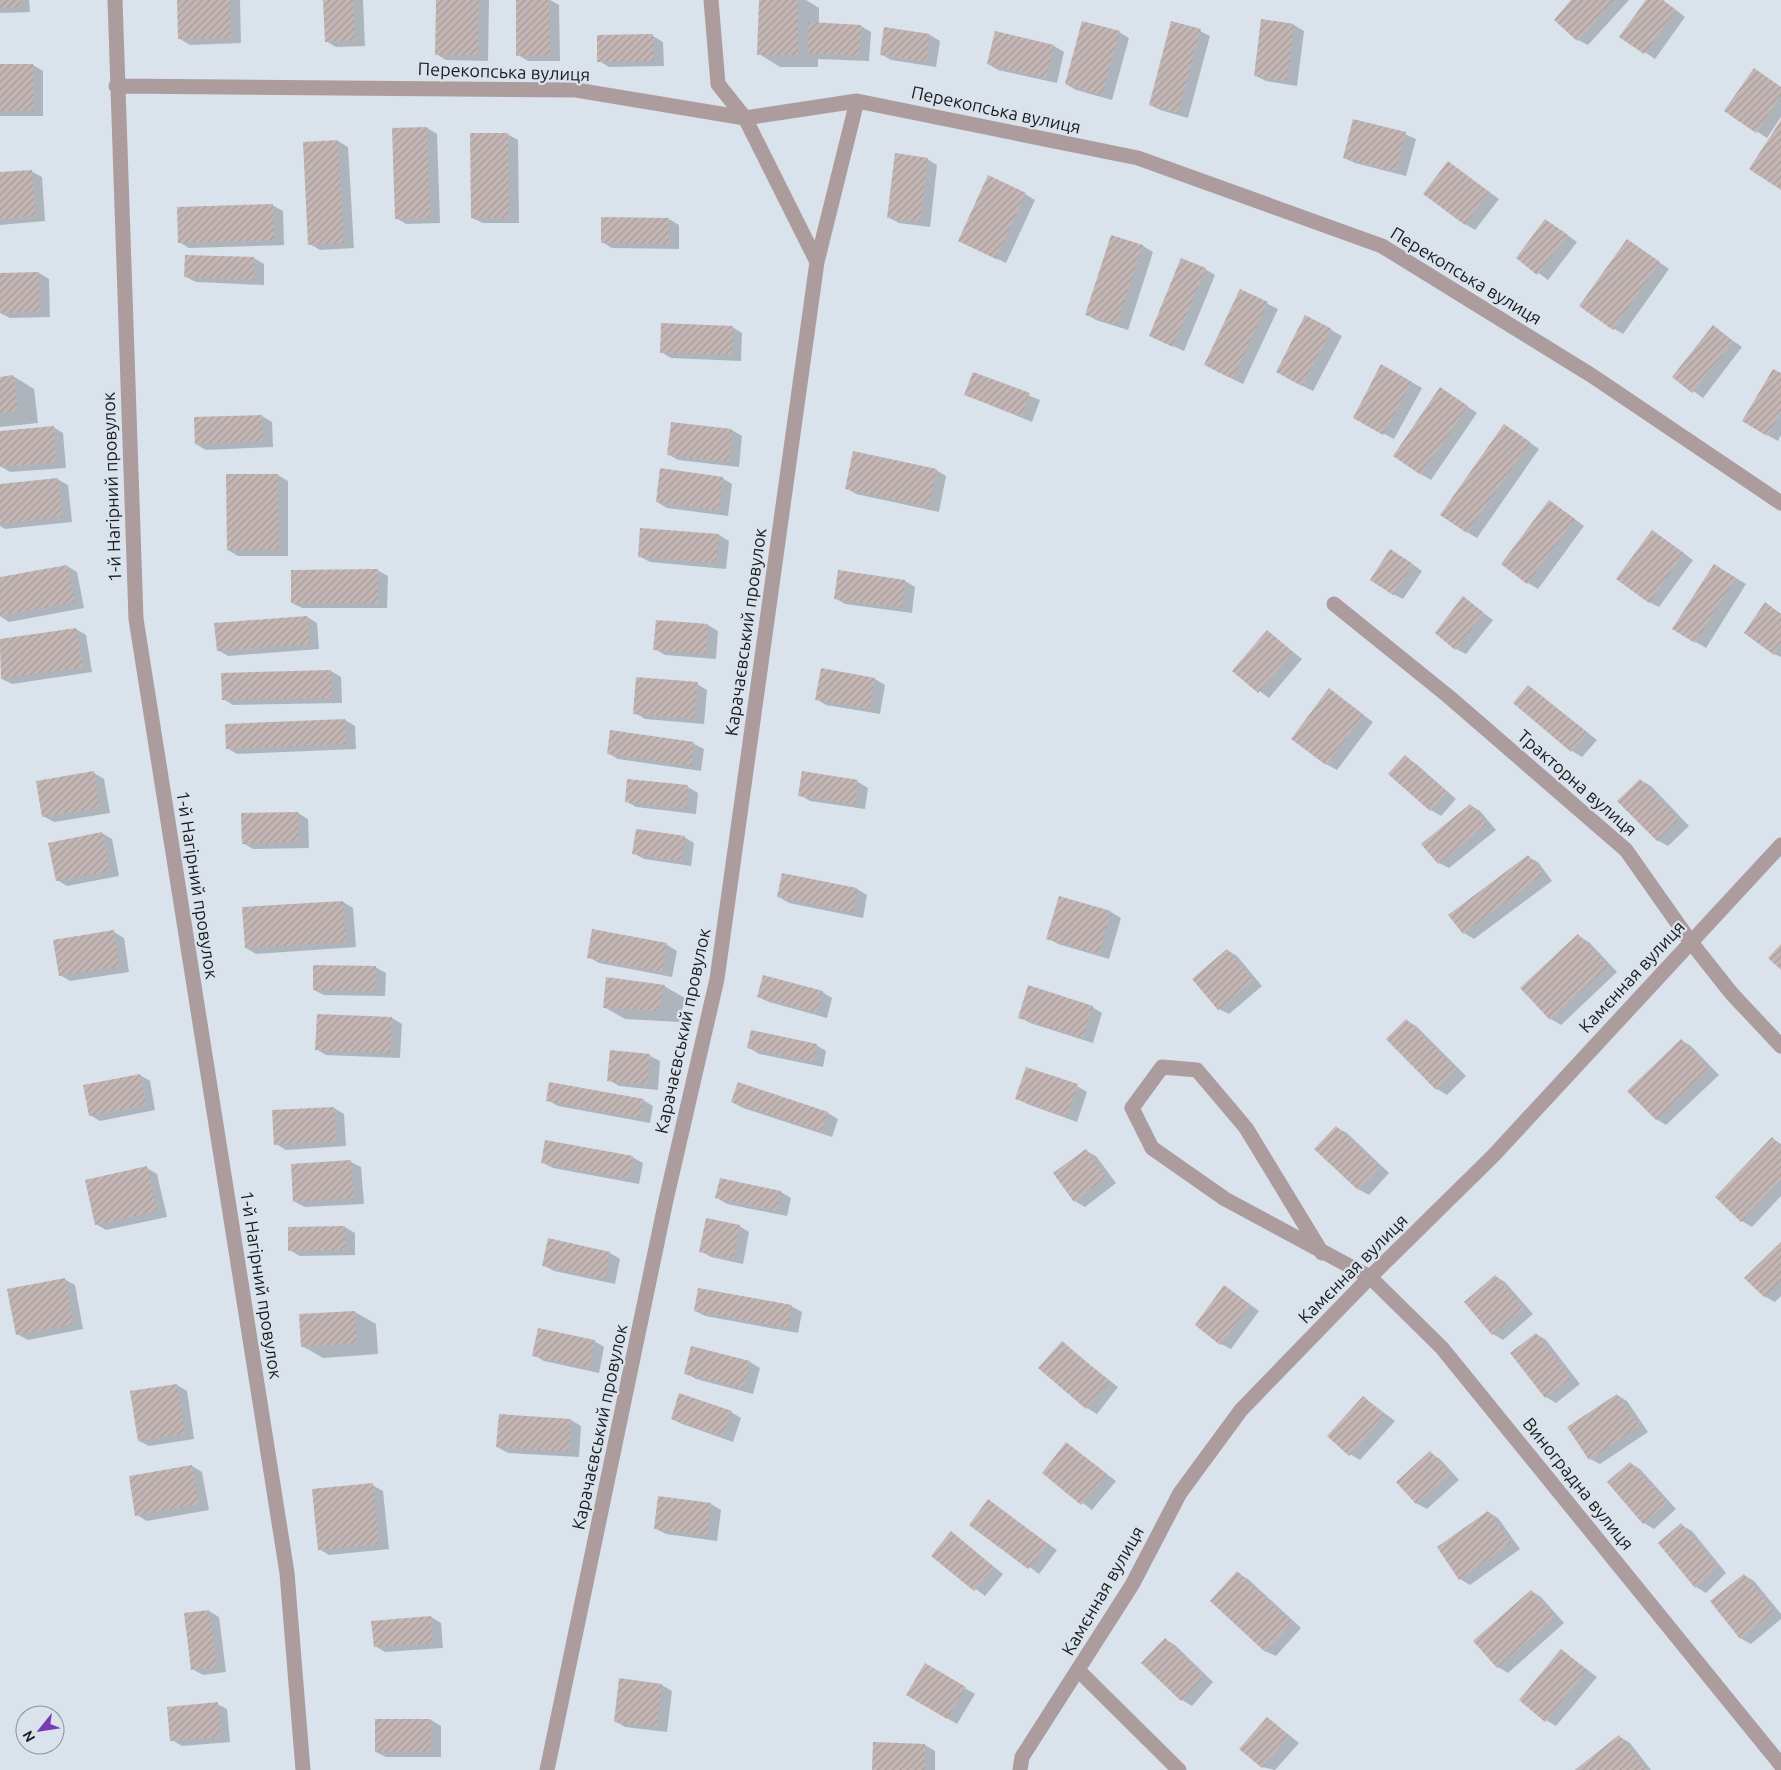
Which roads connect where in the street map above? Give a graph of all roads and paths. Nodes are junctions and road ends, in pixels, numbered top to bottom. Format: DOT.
graph roads {
  1 [pos="115,0"];
  2 [pos="711,0"];
  3 [pos="116,86"];
  4 [pos="857,101"];
  5 [pos="745,118"];
  6 [pos="817,262"];
  7 [pos="1781,503"];
  8 [pos="1334,604"];
  9 [pos="1781,845"];
  10 [pos="1690,941"];
  11 [pos="1781,1046"];
  12 [pos="1322,1253"];
  13 [pos="1370,1277"];
  14 [pos="1078,1670"];
  15 [pos="1781,1765"];
  16 [pos="303,1770"];
  17 [pos="547,1770"];
  18 [pos="1020,1770"];
  19 [pos="1179,1770"];
  1 -- 3 [label="street, 1-й Нагірний провулок"];
  2 -- 5 [label="street"];
  3 -- 5 [label="street, Перекопська вулиця"];
  3 -- 16 [label="street, 1-й Нагірний провулок"];
  4 -- 5 [label="street, Перекопська вулиця"];
  4 -- 6 [label="street, Карачаєвський провулок"];
  4 -- 7 [label="street, Перекопська вулиця"];
  5 -- 6 [label="street"];
  6 -- 17 [label="street, Карачаєвський провулок"];
  8 -- 10 [label="street, Тракторна вулиця"];
  9 -- 10 [label="street, Камєнная вулиця"];
  10 -- 11 [label="street, Тракторна вулиця"];
  10 -- 13 [label="street, Камєнная вулиця"];
  12 -- 12 [label="street, Виноградна вулиця"];
  12 -- 13 [label="street, Виноградна вулиця"];
  13 -- 14 [label="street, Камєнная вулиця"];
  13 -- 15 [label="street, Виноградна вулиця"];
  14 -- 18 [label="street, Камєнная вулиця"];
  14 -- 19 [label="street"];
}
